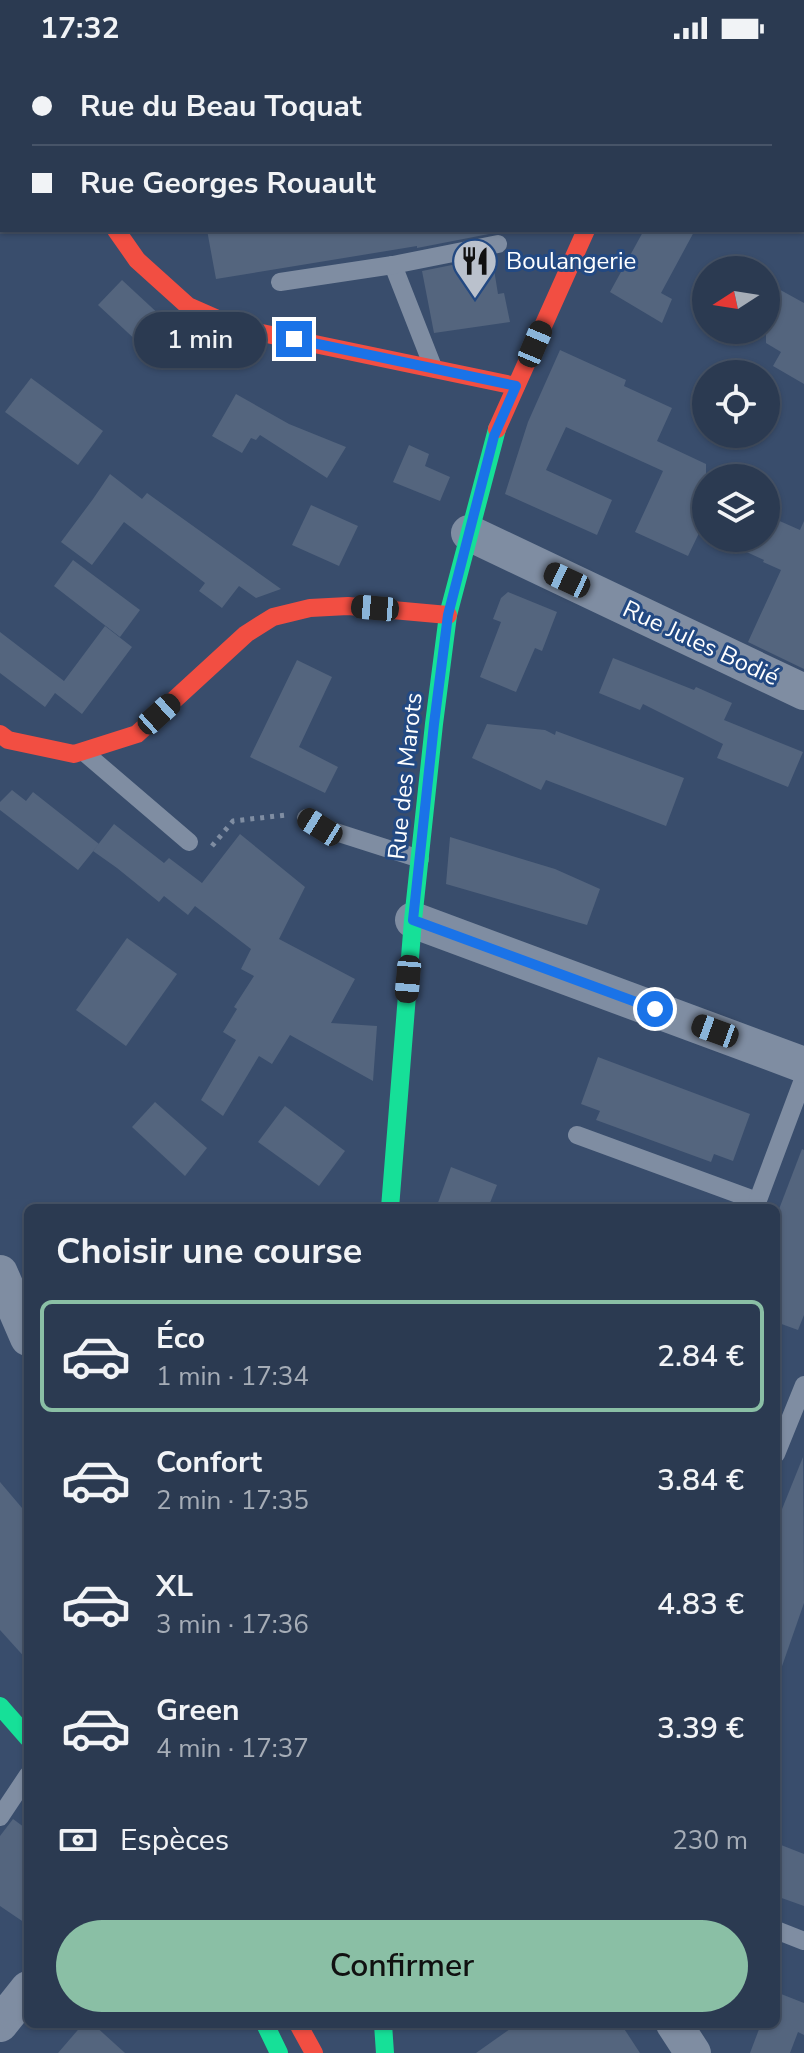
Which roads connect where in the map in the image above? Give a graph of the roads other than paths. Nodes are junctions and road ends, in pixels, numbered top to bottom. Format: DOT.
graph roads {
  1 [pos="117,232"];
  2 [pos="585,232"];
  3 [pos="498,244"];
  4 [pos="393,265"];
  5 [pos="280,282"];
  6 [pos="434,369"];
  7 [pos="516,386"];
  8 [pos="469,533"];
  9 [pos="448,615"];
  10 [pos="804,692"];
  11 [pos="0,734"];
  12 [pos="83,751"];
  13 [pos="306,818"];
  14 [pos="189,842"];
  15 [pos="420,859"];
  16 [pos="413,920"];
  17 [pos="804,1065"];
  18 [pos="804,1077"];
  19 [pos="577,1135"];
  20 [pos="390,1204"];
  21 [pos="753,1204"];
  22 [pos="756,1204"];
  23 [pos="0,1273"];
  24 [pos="24,1329"];
  25 [pos="804,1385"];
  26 [pos="780,1444"];
  27 [pos="0,1706"];
  28 [pos="24,1733"];
  29 [pos="24,1781"];
  30 [pos="0,1817"];
  31 [pos="780,1932"];
  32 [pos="804,1941"];
  33 [pos="24,1994"];
  34 [pos="0,2024"];
  35 [pos="267,2028"];
  36 [pos="300,2028"];
  37 [pos="369,2028"];
  38 [pos="383,2028"];
  39 [pos="677,2028"];
  40 [pos="279,2053"];
  41 [pos="314,2053"];
  42 [pos="368,2053"];
  43 [pos="385,2053"];
  44 [pos="693,2053"];
  1 -- 6 [label="main road"];
  2 -- 7 [label="main road, Rue des Marots"];
  3 -- 4 [label="lane"];
  4 -- 5 [label="lane"];
  4 -- 6 [label="lane"];
  6 -- 7 [label="main road"];
  7 -- 8 [label="main road, Rue des Marots"];
  8 -- 9 [label="main road, Rue des Marots"];
  8 -- 10 [label="street, Rue Jules Bodié"];
  9 -- 12 [label="main road"];
  9 -- 15 [label="main road, Rue des Marots"];
  11 -- 12 [label="main road"];
  12 -- 14 [label="lane"];
  13 -- 15 [label="lane"];
  15 -- 16 [label="main road, Rue des Marots"];
  16 -- 17 [label="street"];
  16 -- 20 [label="main road, Rue des Marots"];
  18 -- 22 [label="lane"];
  19 -- 21 [label="lane"];
  23 -- 24 [label="street"];
  25 -- 26 [label="lane"];
  27 -- 28 [label="main road"];
  29 -- 30 [label="lane"];
  31 -- 32 [label="lane"];
  33 -- 34 [label="street"];
  35 -- 40 [label="main road"];
  36 -- 41 [label="main road"];
  37 -- 42 [label="main road"];
  38 -- 43 [label="main road"];
  39 -- 44 [label="street"];
}
